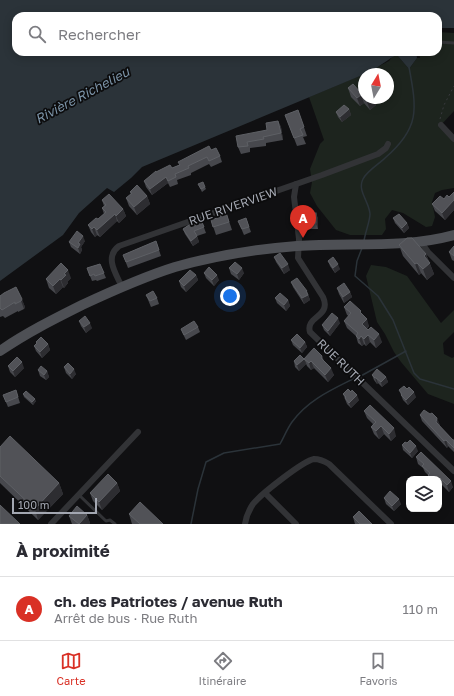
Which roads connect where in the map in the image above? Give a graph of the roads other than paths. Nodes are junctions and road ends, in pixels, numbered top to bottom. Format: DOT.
graph roads {
  1 [pos="442,42"];
  2 [pos="454,43"];
  3 [pos="441,125"];
  4 [pos="454,139"];
  5 [pos="388,144"];
  6 [pos="296,184"];
  7 [pos="454,235"];
  8 [pos="421,242"];
  9 [pos="298,246"];
  10 [pos="454,278"];
  11 [pos="122,287"];
  12 [pos="0,351"];
  13 [pos="138,432"];
  14 [pos="454,471"];
  15 [pos="265,493"];
  16 [pos="79,495"];
  17 [pos="106,521"];
  18 [pos="51,524"];
  19 [pos="103,524"];
  20 [pos="115,524"];
  21 [pos="245,524"];
  22 [pos="296,524"];
  23 [pos="391,524"];
  1 -- 2 [label="lane"];
  3 -- 4 [label="street"];
  5 -- 6 [label="street, RUE RIVERVIEW"];
  6 -- 9 [label="street, RUE RUTH"];
  6 -- 11 [label="street, RUE RIVERVIEW"];
  7 -- 8 [label="main road"];
  8 -- 9 [label="main road"];
  8 -- 10 [label="street"];
  9 -- 11 [label="main road"];
  9 -- 14 [label="street, RUE RUTH"];
  11 -- 12 [label="main road"];
  13 -- 16 [label="street"];
  15 -- 21 [label="street"];
  15 -- 22 [label="street"];
  15 -- 23 [label="street"];
  16 -- 17 [label="lane"];
  16 -- 18 [label="street"];
  17 -- 19 [label="lane"];
  17 -- 20 [label="lane"];
}
